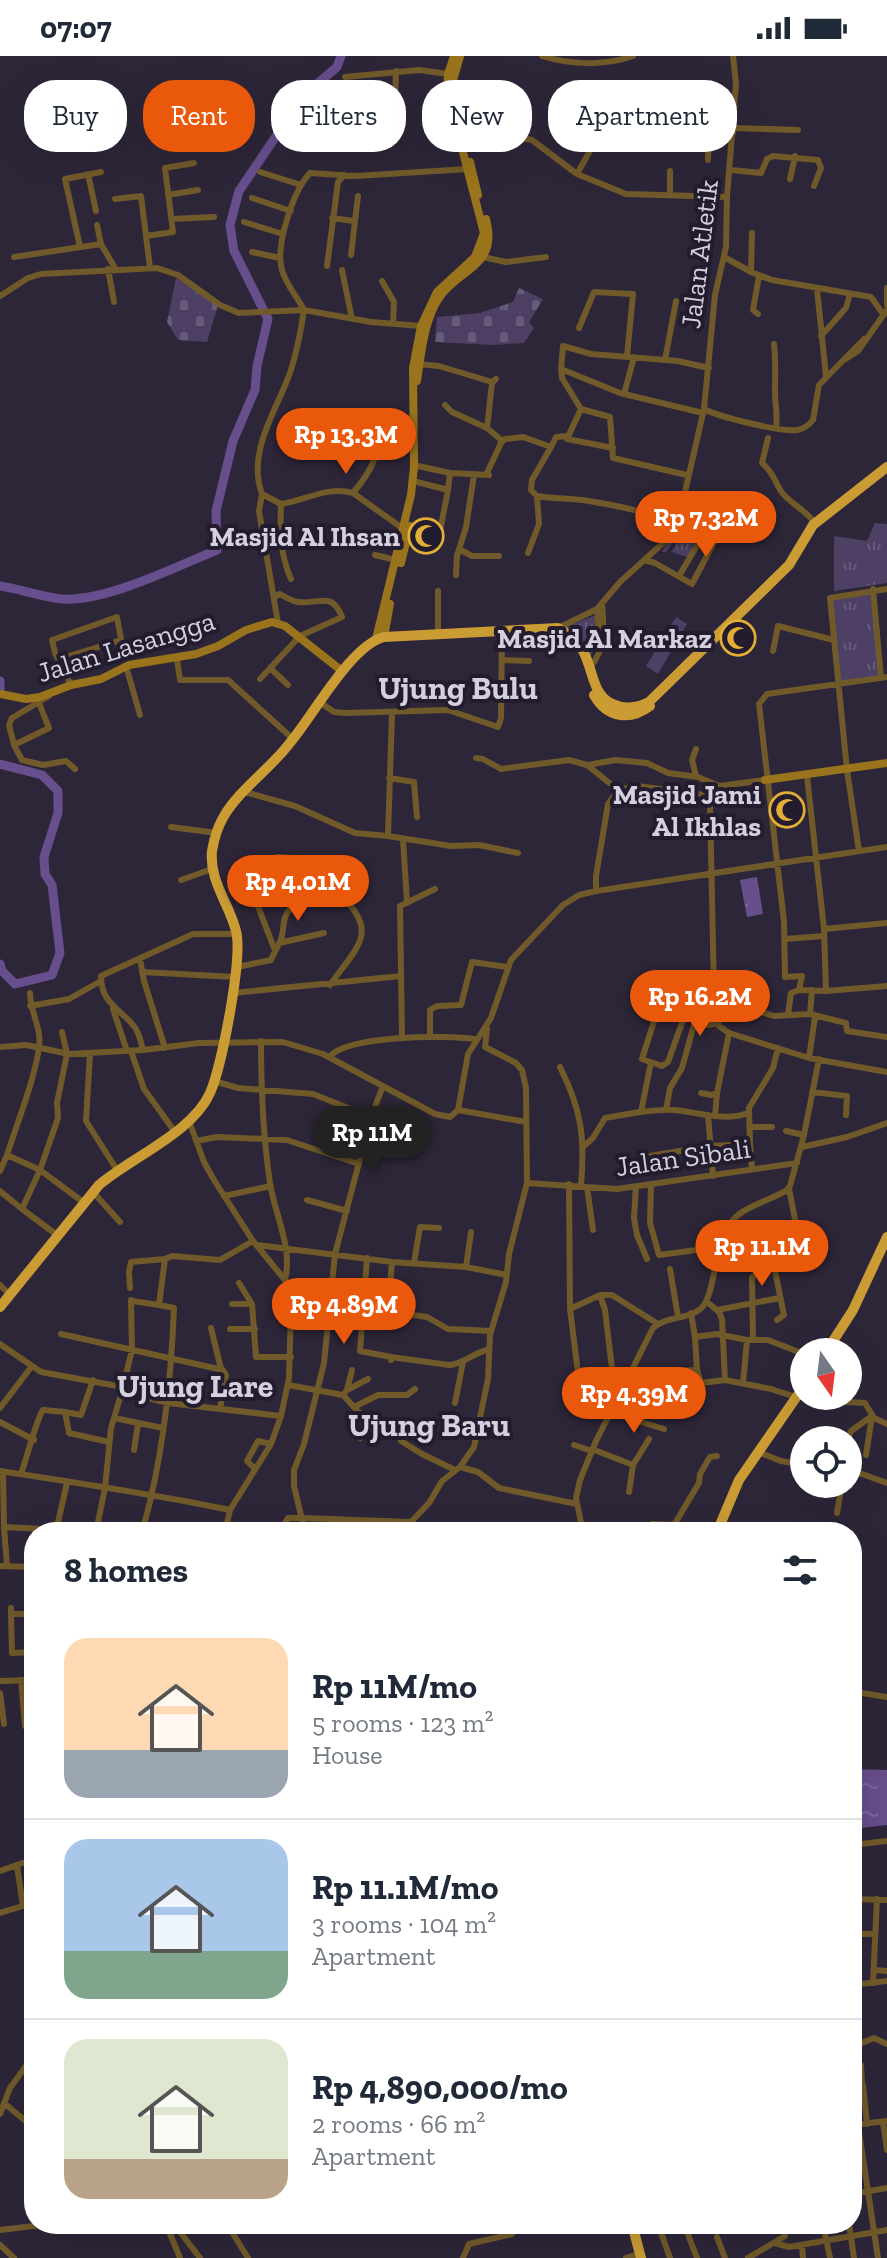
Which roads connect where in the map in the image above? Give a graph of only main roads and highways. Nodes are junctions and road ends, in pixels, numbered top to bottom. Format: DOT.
graph roads {
  1 [pos="457,56"];
  2 [pos="448,80"];
  3 [pos="453,80"];
  4 [pos="464,152"];
  5 [pos="469,169"];
  6 [pos="417,364"];
  7 [pos="887,467"];
  8 [pos="413,497"];
  9 [pos="407,531"];
  10 [pos="380,638"];
  11 [pos="342,671"];
  12 [pos="3,694"];
  13 [pos="887,765"];
  14 [pos="767,780"];
  15 [pos="887,1237"];
  16 [pos="0,1307"];
  17 [pos="835,1338"];
  18 [pos="790,1406"];
  19 [pos="721,1522"];
  20 [pos="634,2234"];
  21 [pos="640,2256"];
  1 -- 2 [label="main road"];
  1 -- 3 [label="main road"];
  4 -- 5 [label="main road"];
  5 -- 6 [label="main road"];
  5 -- 6 [label="main road"];
  6 -- 8 [label="main road"];
  6 -- 8 [label="main road"];
  7 -- 10 [label="highway"];
  8 -- 9 [label="main road"];
  9 -- 10 [label="main road"];
  9 -- 10 [label="main road"];
  10 -- 11 [label="highway"];
  11 -- 12 [label="main road, Jalan Lasangga"];
  11 -- 16 [label="highway"];
  13 -- 14 [label="main road"];
  15 -- 17 [label="highway"];
  18 -- 19 [label="highway"];
  20 -- 21 [label="highway"];
}
